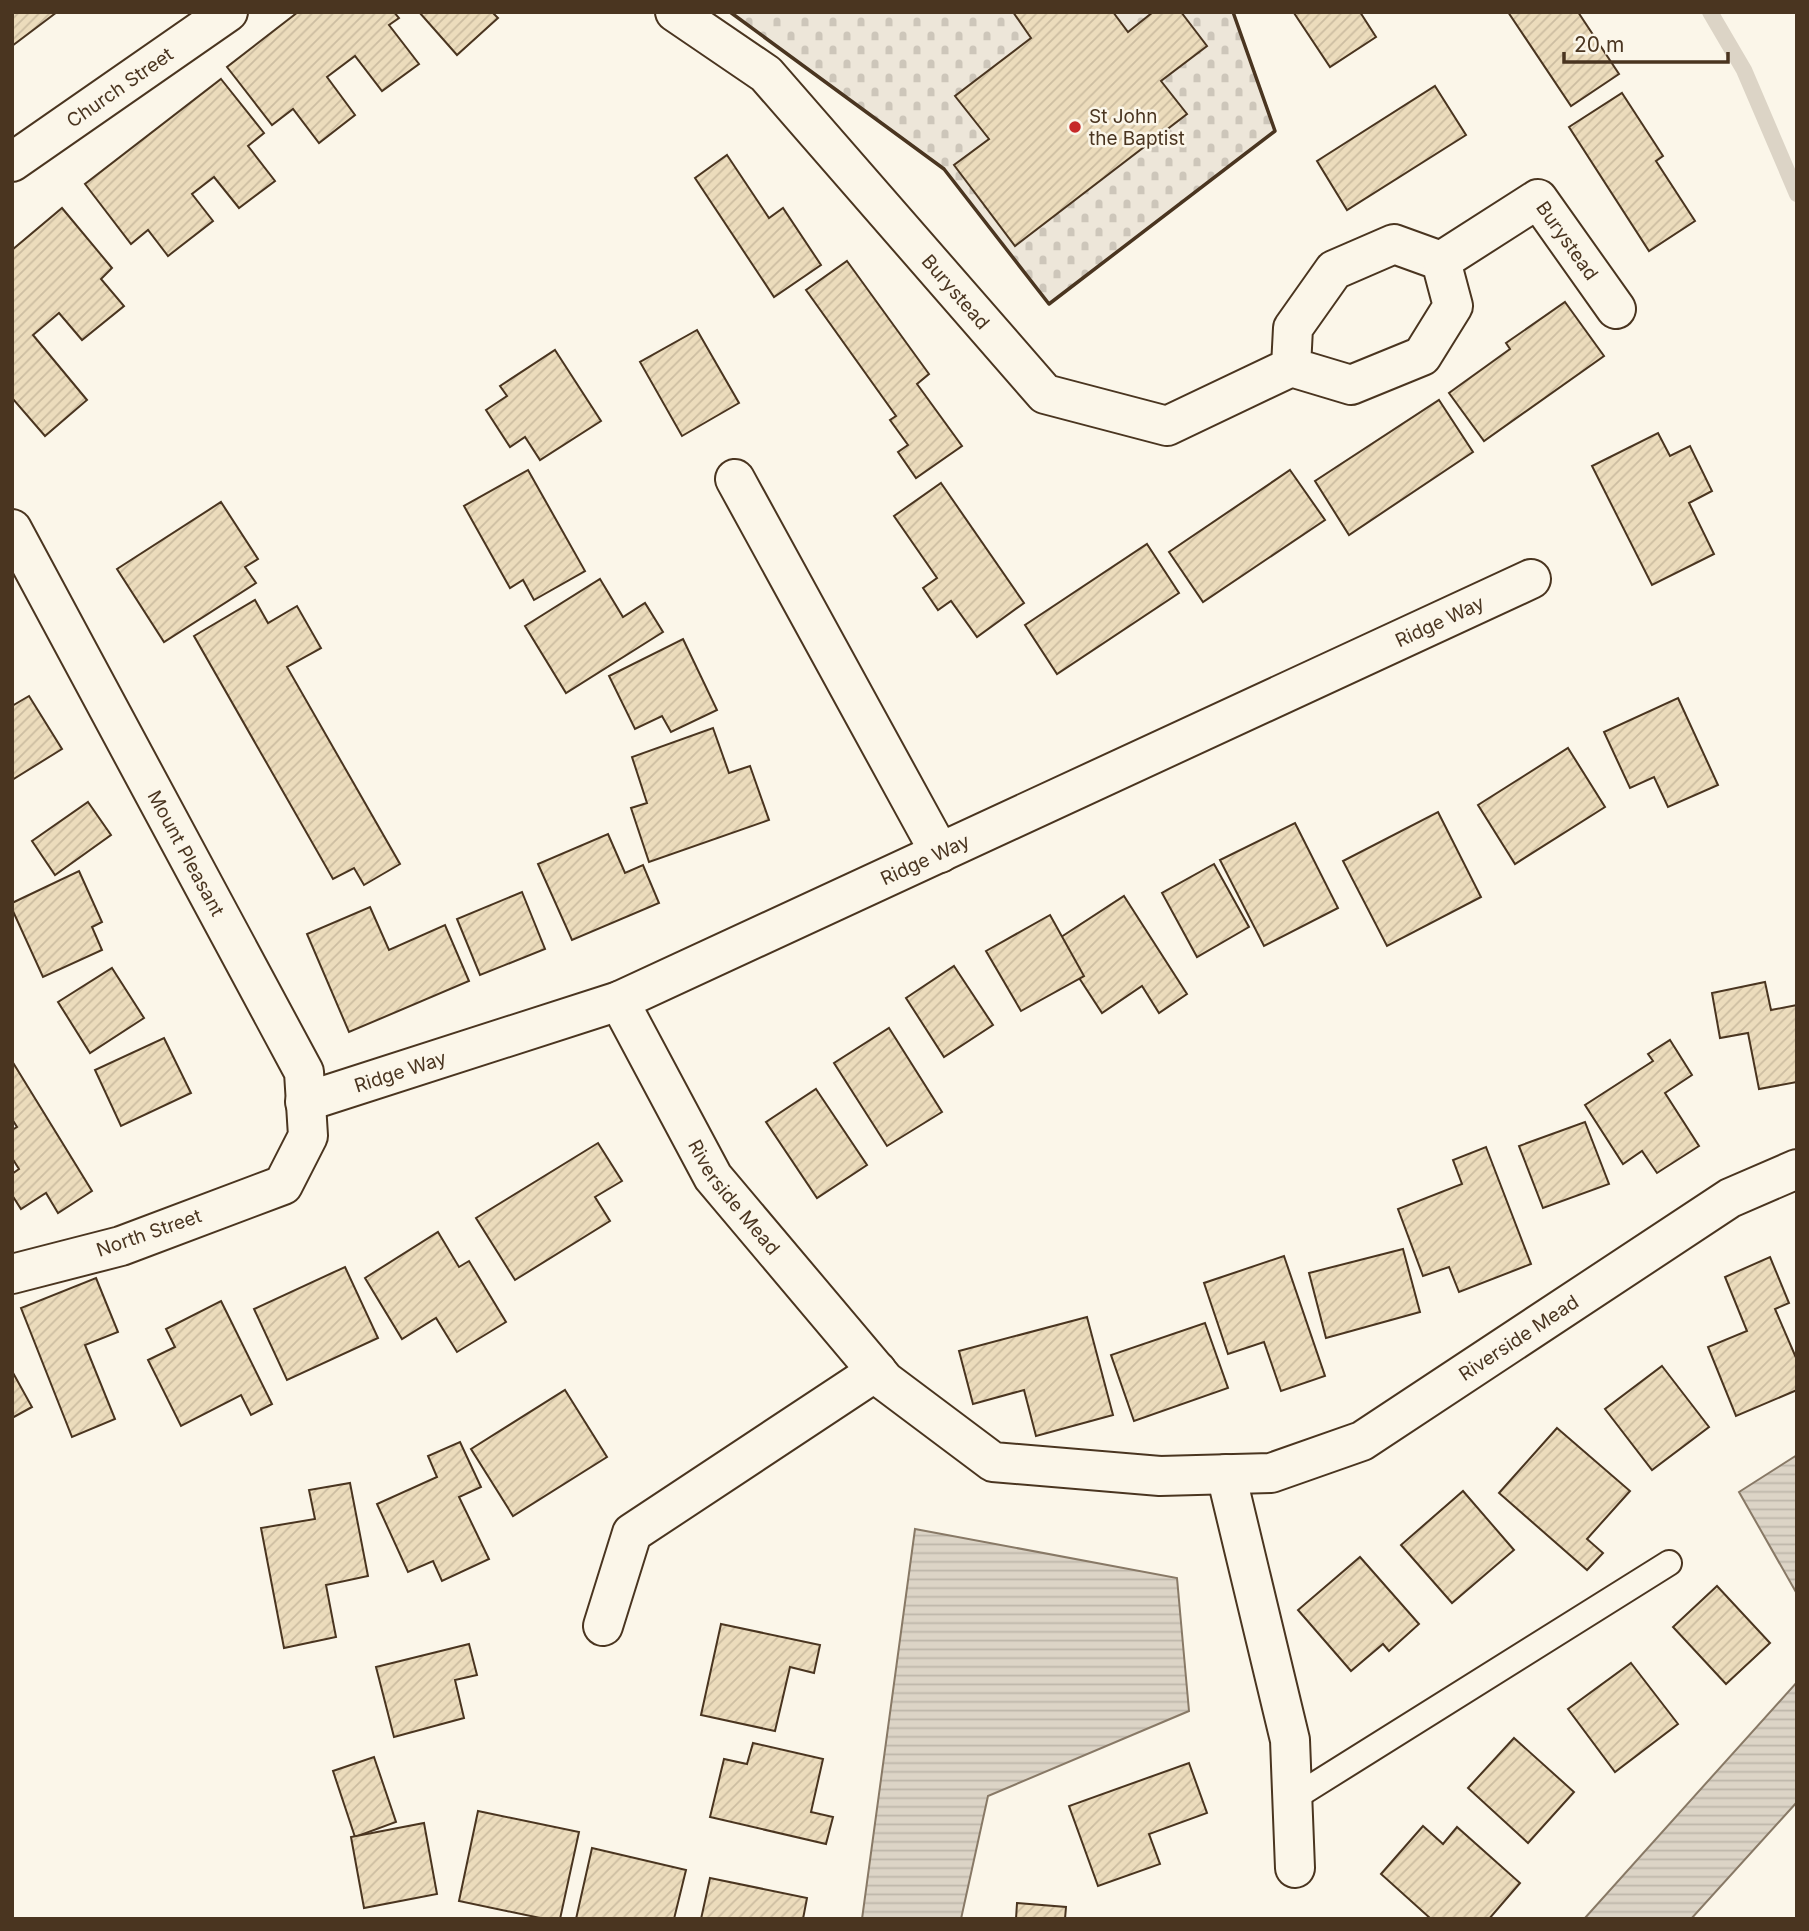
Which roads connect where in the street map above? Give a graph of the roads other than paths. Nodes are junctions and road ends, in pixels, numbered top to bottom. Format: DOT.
graph roads {
  1 [pos="228,12"];
  2 [pos="675,12"];
  3 [pos="12,162"];
  4 [pos="1441,261"];
  5 [pos="1616,309"];
  6 [pos="1291,367"];
  7 [pos="735,479"];
  8 [pos="12,529"];
  9 [pos="1531,579"];
  10 [pos="940,853"];
  11 [pos="619,1001"];
  12 [pos="306,1102"];
  13 [pos="1797,1169"];
  14 [pos="283,1185"];
  15 [pos="12,1274"];
  16 [pos="877,1371"];
  17 [pos="1227,1474"];
  18 [pos="1669,1563"];
  19 [pos="603,1626"];
  20 [pos="1292,1799"];
  21 [pos="1295,1868"];
  1 -- 3 [label="street, Church Street"];
  2 -- 6 [label="street, Burystead"];
  4 -- 5 [label="street, Burystead"];
  4 -- 6 [label="street"];
  4 -- 6 [label="street"];
  7 -- 10 [label="street"];
  8 -- 12 [label="street, Mount Pleasant"];
  9 -- 10 [label="street, Ridge Way"];
  10 -- 11 [label="street, Ridge Way"];
  11 -- 12 [label="street, Ridge Way"];
  11 -- 16 [label="street, Riverside Mead"];
  12 -- 14 [label="street, Mount Pleasant"];
  13 -- 17 [label="street, Riverside Mead"];
  14 -- 15 [label="street, North Street"];
  16 -- 17 [label="street, Riverside Mead"];
  16 -- 19 [label="street"];
  17 -- 20 [label="street"];
  18 -- 20 [label="lane"];
  20 -- 21 [label="street"];
}
